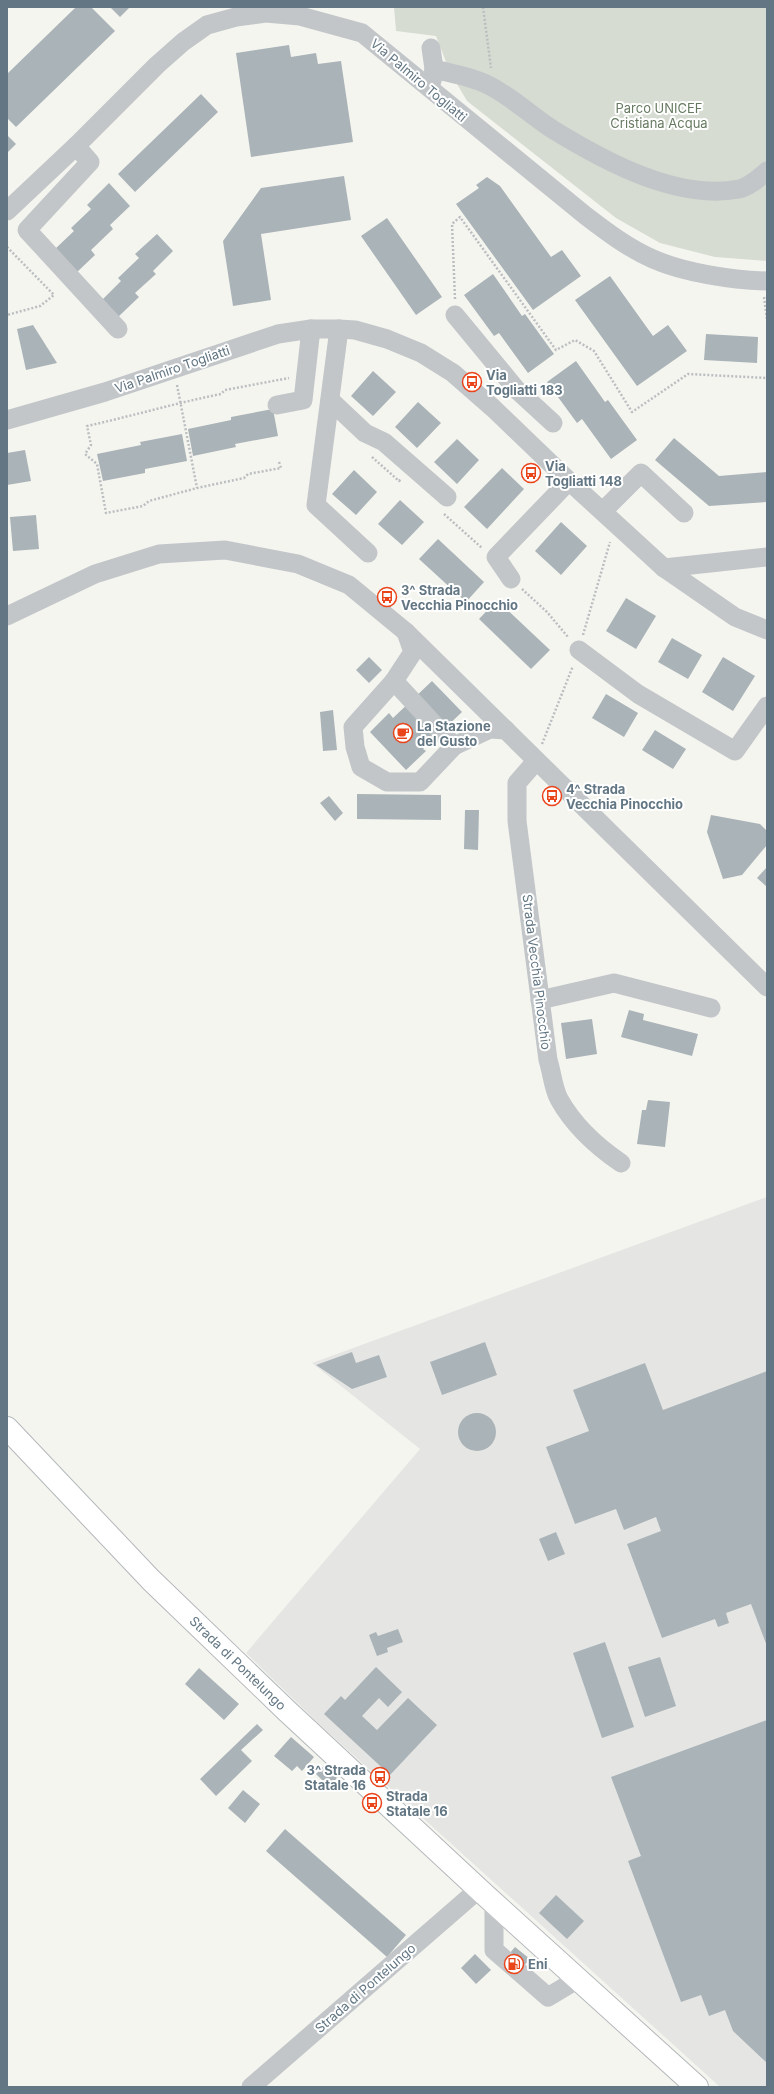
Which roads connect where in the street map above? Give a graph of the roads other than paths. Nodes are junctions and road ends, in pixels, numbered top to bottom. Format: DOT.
graph roads {
  1 [pos="431,48"];
  2 [pos="434,69"];
  3 [pos="430,88"];
  4 [pos="76,146"];
  5 [pos="767,171"];
  6 [pos="7,211"];
  7 [pos="764,281"];
  8 [pos="455,315"];
  9 [pos="311,329"];
  10 [pos="339,329"];
  11 [pos="118,330"];
  12 [pos="516,389"];
  13 [pos="330,400"];
  14 [pos="277,405"];
  15 [pos="493,408"];
  16 [pos="7,420"];
  17 [pos="553,423"];
  18 [pos="569,481"];
  19 [pos="447,497"];
  20 [pos="603,511"];
  21 [pos="684,513"];
  22 [pos="368,553"];
  23 [pos="767,557"];
  24 [pos="664,568"];
  25 [pos="511,579"];
  26 [pos="12,612"];
  27 [pos="767,630"];
  28 [pos="406,632"];
  29 [pos="579,650"];
  30 [pos="394,681"];
  31 [pos="767,706"];
  32 [pos="506,730"];
  33 [pos="454,746"];
  34 [pos="536,761"];
  35 [pos="767,986"];
  36 [pos="540,1000"];
  37 [pos="711,1008"];
  38 [pos="621,1163"];
  39 [pos="7,1428"];
  40 [pos="486,1896"];
  41 [pos="578,1979"];
  42 [pos="251,2087"];
  43 [pos="697,2087"];
  1 -- 2 [label="street"];
  2 -- 3 [label="street"];
  2 -- 5 [label="street"];
  3 -- 4 [label="street, Via Palmiro Togliatti"];
  3 -- 7 [label="street, Via Palmiro Togliatti"];
  4 -- 6 [label="street, Via Palmiro Togliatti"];
  4 -- 11 [label="street"];
  8 -- 12 [label="street"];
  9 -- 10 [label="street, Via Palmiro Togliatti"];
  9 -- 14 [label="street"];
  9 -- 16 [label="street, Via Palmiro Togliatti"];
  10 -- 13 [label="street"];
  10 -- 15 [label="street, Via Palmiro Togliatti"];
  12 -- 15 [label="street"];
  12 -- 17 [label="street"];
  13 -- 19 [label="street"];
  13 -- 22 [label="street"];
  15 -- 18 [label="street, Via Palmiro Togliatti"];
  18 -- 20 [label="street, Via Palmiro Togliatti"];
  18 -- 25 [label="street"];
  20 -- 21 [label="street"];
  20 -- 24 [label="street, Via Palmiro Togliatti"];
  23 -- 24 [label="street"];
  24 -- 27 [label="street, Via Palmiro Togliatti"];
  26 -- 28 [label="street"];
  28 -- 30 [label="street"];
  28 -- 32 [label="street"];
  29 -- 31 [label="street"];
  30 -- 33 [label="street"];
  30 -- 33 [label="street"];
  32 -- 33 [label="street"];
  32 -- 34 [label="street"];
  34 -- 35 [label="street"];
  34 -- 36 [label="street, Strada Vecchia Pinocchio"];
  36 -- 37 [label="street"];
  36 -- 38 [label="street, Strada Vecchia Pinocchio"];
  39 -- 40 [label="main road, Strada di Pontelungo"];
  40 -- 41 [label="main road, Strada di Pontelungo"];
  40 -- 41 [label="street"];
  40 -- 42 [label="street, Strada di Pontelungo"];
  41 -- 43 [label="main road, Strada di Pontelungo"];
}
